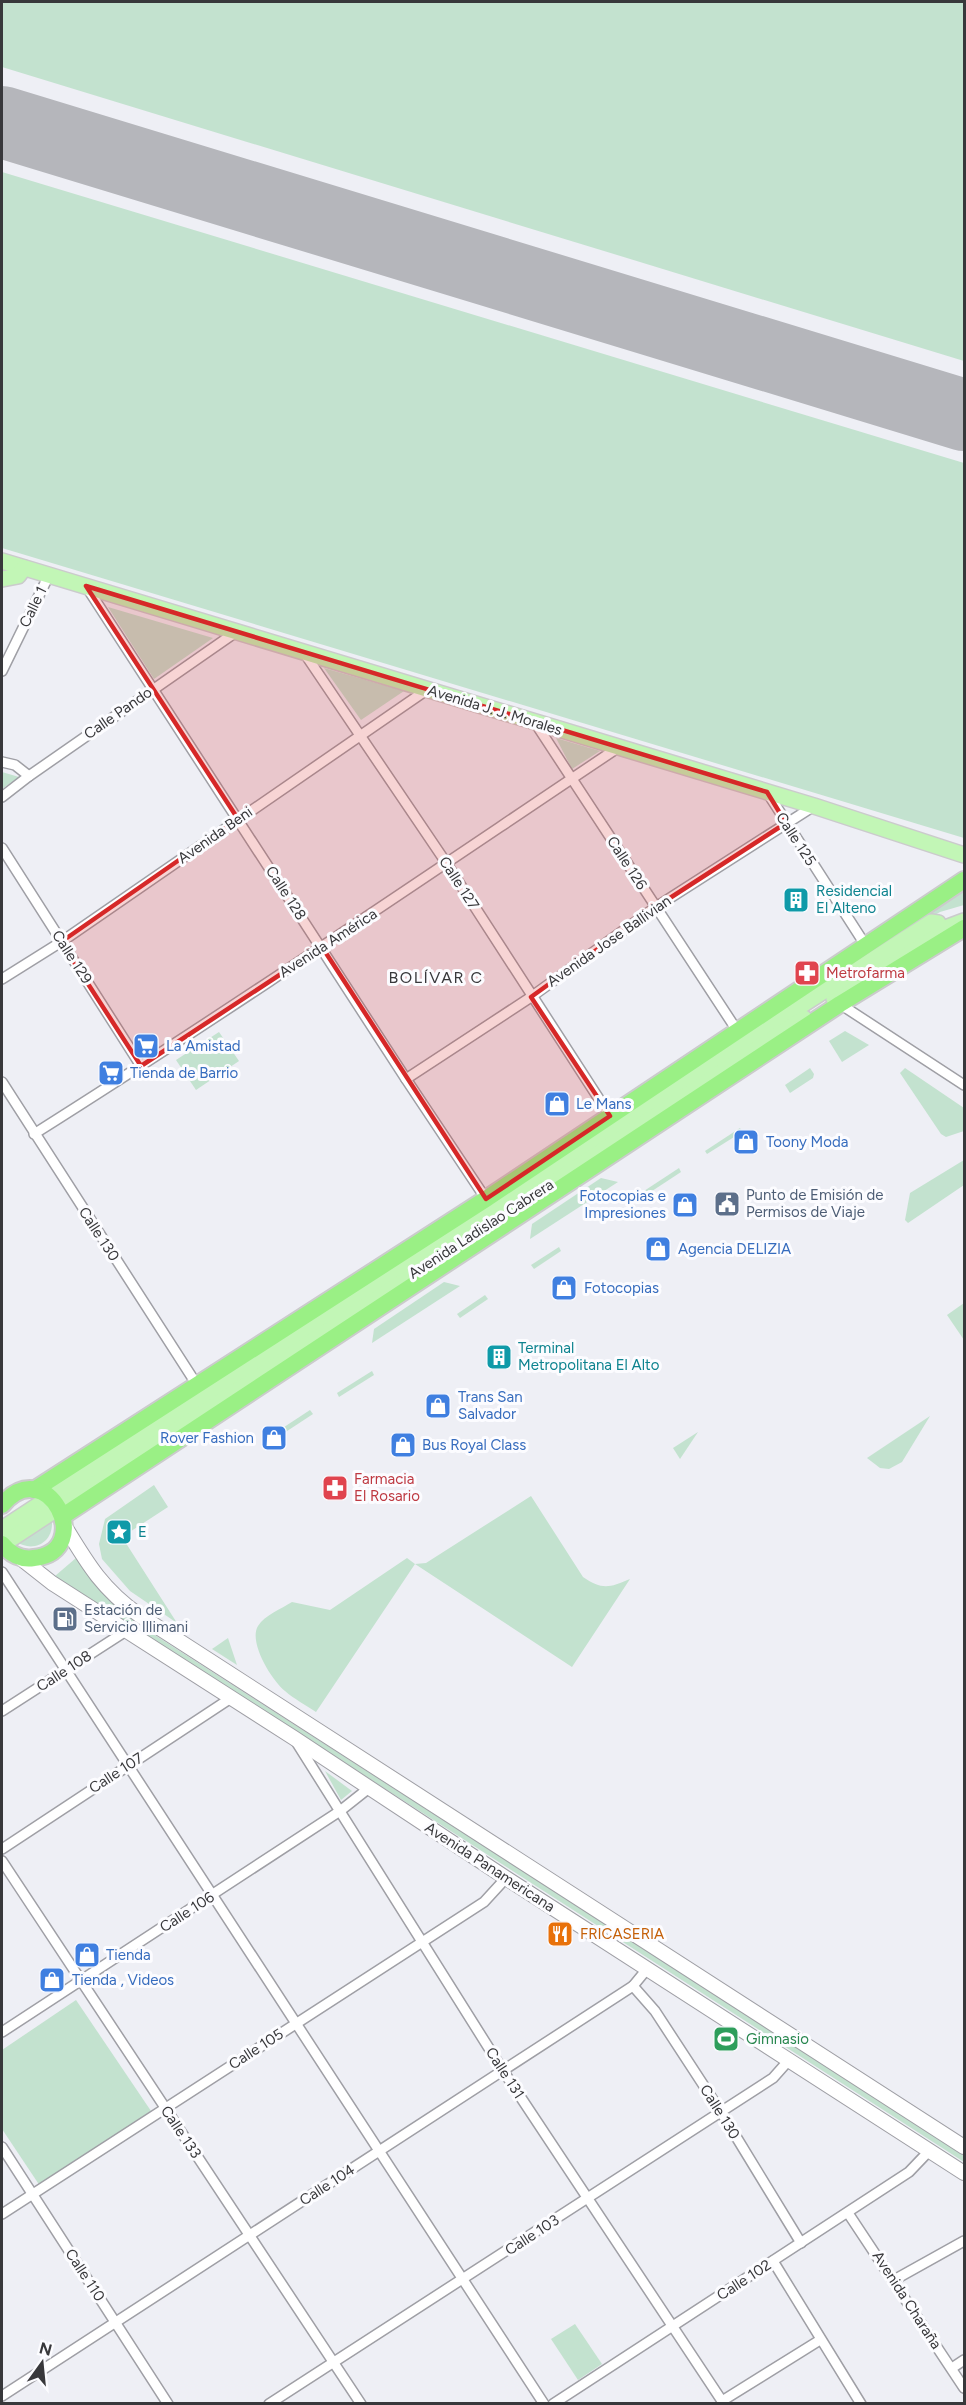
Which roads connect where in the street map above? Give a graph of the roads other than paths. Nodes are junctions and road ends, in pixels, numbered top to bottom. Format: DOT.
graph roads {
  1 [pos="2,561"];
  2 [pos="24,568"];
  3 [pos="49,575"];
  4 [pos="2,579"];
  5 [pos="86,586"];
  6 [pos="237,632"];
  7 [pos="304,652"];
  8 [pos="2,671"];
  9 [pos="153,689"];
  10 [pos="428,689"];
  11 [pos="536,724"];
  12 [pos="362,736"];
  13 [pos="619,747"];
  14 [pos="2,762"];
  15 [pos="29,776"];
  16 [pos="572,778"];
  17 [pos="767,792"];
  18 [pos="2,797"];
  19 [pos="814,806"];
  20 [pos="238,819"];
  21 [pos="786,823"];
  22 [pos="2,848"];
  23 [pos="964,855"];
  24 [pos="447,864"];
  25 [pos="964,880"];
  26 [pos="656,906"];
  27 [pos="964,921"];
  28 [pos="936,926"];
  29 [pos="964,928"];
  30 [pos="62,942"];
  31 [pos="322,946"];
  32 [pos="866,946"];
  33 [pos="2,979"];
  34 [pos="798,991"];
  35 [pos="531,997"];
  36 [pos="840,1004"];
  37 [pos="780,1018"];
  38 [pos="753,1022"];
  39 [pos="738,1032"];
  40 [pos="141,1066"];
  41 [pos="405,1079"];
  42 [pos="962,1080"];
  43 [pos="2,1083"];
  44 [pos="610,1116"];
  45 [pos="34,1134"];
  46 [pos="486,1199"];
  47 [pos="197,1385"];
  48 [pos="2,1505"];
  49 [pos="54,1507"];
  50 [pos="2,1529"];
  51 [pos="6,1551"];
  52 [pos="2,1572"];
  53 [pos="126,1631"];
  54 [pos="65,1670"];
  55 [pos="231,1698"];
  56 [pos="266,1698"];
  57 [pos="2,1711"];
  58 [pos="256,1714"];
  59 [pos="294,1738"];
  60 [pos="128,1766"];
  61 [pos="369,1788"];
  62 [pos="340,1811"];
  63 [pos="2,1849"];
  64 [pos="2,1860"];
  65 [pos="506,1878"];
  66 [pos="212,1895"];
  67 [pos="420,1942"];
  68 [pos="647,1969"];
  69 [pos="81,1980"];
  70 [pos="633,1986"];
  71 [pos="296,2023"];
  72 [pos="2,2032"];
  73 [pos="789,2060"];
  74 [pos="502,2069"];
  75 [pos="165,2108"];
  76 [pos="721,2112"];
  77 [pos="2,2147"];
  78 [pos="964,2148"];
  79 [pos="930,2150"];
  80 [pos="379,2151"];
  81 [pos="964,2173"];
  82 [pos="32,2194"];
  83 [pos="587,2199"];
  84 [pos="848,2213"];
  85 [pos="2,2214"];
  86 [pos="249,2235"];
  87 [pos="964,2241"];
  88 [pos="801,2243"];
  89 [pos="773,2261"];
  90 [pos="463,2279"];
  91 [pos="894,2280"];
  92 [pos="115,2322"];
  93 [pos="672,2327"];
  94 [pos="820,2340"];
  95 [pos="334,2361"];
  96 [pos="964,2361"];
  97 [pos="952,2368"];
  98 [pos="964,2388"];
  99 [pos="2,2396"];
  100 [pos="723,2402"];
  101 [pos="168,2403"];
  102 [pos="269,2403"];
  103 [pos="361,2403"];
  104 [pos="544,2403"];
  105 [pos="553,2403"];
  106 [pos="861,2403"];
  1 -- 2 [label="main road, Avenida J. J. Morales"];
  2 -- 3 [label="main road, Avenida J. J. Morales"];
  2 -- 4 [label="main road"];
  3 -- 5 [label="main road, Avenida J. J. Morales"];
  3 -- 8 [label="street, Calle 1"];
  5 -- 6 [label="main road, Avenida J. J. Morales"];
  5 -- 9 [label="street, Calle 128"];
  6 -- 7 [label="main road, Avenida J. J. Morales"];
  6 -- 9 [label="street, Calle Pando"];
  7 -- 10 [label="main road, Avenida J. J. Morales"];
  7 -- 12 [label="street, Calle 127"];
  9 -- 15 [label="street, Calle Pando"];
  9 -- 20 [label="street, Calle 128"];
  10 -- 11 [label="main road, Avenida J. J. Morales"];
  10 -- 12 [label="street, Avenida Beni"];
  11 -- 13 [label="main road, Avenida J. J. Morales"];
  11 -- 16 [label="street, Calle 126"];
  12 -- 20 [label="street, Avenida Beni"];
  12 -- 24 [label="street, Calle 127"];
  13 -- 16 [label="street, Avenida América"];
  13 -- 17 [label="main road, Avenida J. J. Morales"];
  14 -- 15 [label="street"];
  15 -- 18 [label="street, Calle Pando"];
  16 -- 24 [label="street, Avenida América"];
  16 -- 26 [label="street, Calle 126"];
  17 -- 19 [label="main road, Avenida J. J. Morales"];
  17 -- 21 [label="street, Calle 125"];
  19 -- 21 [label="street, Avenida Jose Ballivian"];
  19 -- 23 [label="main road, Avenida J. J. Morales"];
  20 -- 30 [label="street, Avenida Beni"];
  20 -- 31 [label="street, Calle 128"];
  21 -- 26 [label="street, Avenida Jose Ballivian"];
  21 -- 32 [label="street, Calle 125"];
  22 -- 30 [label="street, Calle 129"];
  24 -- 31 [label="street, Avenida América"];
  24 -- 35 [label="street, Calle 127"];
  25 -- 32 [label="highway, Avenida Ladislao Cabrera"];
  26 -- 35 [label="street, Avenida Jose Ballivian"];
  26 -- 39 [label="street, Calle 126"];
  27 -- 28 [label="main road, Avenida Ladislao Cabrera"];
  28 -- 37 [label="main road, Avenida Ladislao Cabrera"];
  28 -- 49 [label="main road, Avenida Ladislao Cabrera"];
  29 -- 36 [label="highway, Avenida Ladislao Cabrera"];
  30 -- 33 [label="street, Avenida Beni"];
  30 -- 40 [label="street, Calle 129"];
  31 -- 40 [label="street, Avenida América"];
  31 -- 41 [label="street, Calle 128"];
  32 -- 34 [label="highway, Avenida Ladislao Cabrera"];
  34 -- 37 [label="highway"];
  34 -- 38 [label="highway, Avenida Ladislao Cabrera"];
  35 -- 41 [label="street, Avenida Jose Ballivian"];
  35 -- 44 [label="street, Calle 127"];
  36 -- 42 [label="street"];
  36 -- 49 [label="highway, Avenida Ladislao Cabrera"];
  37 -- 38 [label="highway"];
  37 -- 49 [label="main road, Avenida Ladislao Cabrera"];
  38 -- 39 [label="highway, Avenida Ladislao Cabrera"];
  39 -- 44 [label="highway, Avenida Ladislao Cabrera"];
  40 -- 45 [label="street, Avenida América"];
  41 -- 46 [label="street, Calle 128"];
  43 -- 45 [label="street, Calle 130"];
  44 -- 46 [label="highway, Avenida Ladislao Cabrera"];
  45 -- 47 [label="street, Calle 130"];
  46 -- 47 [label="highway, Avenida Ladislao Cabrera"];
  47 -- 49 [label="highway, Avenida Ladislao Cabrera"];
  48 -- 49 [label="highway"];
  49 -- 50 [label="main road, Avenida Ladislao Cabrera"];
  49 -- 51 [label="main road, Avenida Ladislao Cabrera"];
  49 -- 51 [label="highway"];
  49 -- 56 [label="main road, Avenida Panamericana"];
  51 -- 53 [label="main road, Avenida Panamericana"];
  52 -- 54 [label="street"];
  53 -- 54 [label="street, Calle 108"];
  53 -- 55 [label="main road, Avenida Panamericana"];
  54 -- 57 [label="street, Calle 108"];
  54 -- 60 [label="street"];
  55 -- 58 [label="main road, Avenida Panamericana"];
  55 -- 60 [label="street, Calle 107"];
  56 -- 58 [label="main road"];
  56 -- 78 [label="main road, Avenida Panamericana"];
  58 -- 59 [label="main road, Avenida Panamericana"];
  59 -- 61 [label="main road, Avenida Panamericana"];
  59 -- 62 [label="street, Calle 131"];
  60 -- 63 [label="street, Calle 107"];
  60 -- 66 [label="street"];
  61 -- 62 [label="street, Calle 106"];
  61 -- 65 [label="main road, Avenida Panamericana"];
  62 -- 66 [label="street, Calle 106"];
  62 -- 67 [label="street, Calle 131"];
  64 -- 69 [label="street, Calle 133"];
  65 -- 67 [label="street, Calle 105"];
  65 -- 68 [label="main road, Avenida Panamericana"];
  66 -- 69 [label="street, Calle 106"];
  66 -- 71 [label="street"];
  67 -- 71 [label="street, Calle 105"];
  67 -- 74 [label="street, Calle 131"];
  68 -- 70 [label="street, Calle 104"];
  68 -- 73 [label="main road, Avenida Panamericana"];
  69 -- 72 [label="street, Calle 106"];
  69 -- 75 [label="street, Calle 133"];
  70 -- 74 [label="street, Calle 104"];
  70 -- 76 [label="street, Calle 130"];
  71 -- 75 [label="street, Calle 105"];
  71 -- 80 [label="street"];
  73 -- 76 [label="street, Calle 103"];
  73 -- 79 [label="main road, Avenida Panamericana"];
  74 -- 80 [label="street, Calle 104"];
  74 -- 83 [label="street, Calle 131"];
  75 -- 82 [label="street, Calle 105"];
  75 -- 86 [label="street, Calle 133"];
  76 -- 83 [label="street, Calle 103"];
  76 -- 88 [label="street, Calle 130"];
  77 -- 82 [label="street, Calle 110"];
  79 -- 81 [label="main road, Avenida Panamericana"];
  79 -- 84 [label="street, Calle 102"];
  80 -- 86 [label="street, Calle 104"];
  80 -- 90 [label="street"];
  82 -- 85 [label="street, Calle 105"];
  82 -- 92 [label="street, Calle 110"];
  83 -- 90 [label="street, Calle 103"];
  83 -- 93 [label="street, Calle 131"];
  84 -- 88 [label="street, Calle 102"];
  84 -- 91 [label="street, Avenida Charaña"];
  86 -- 92 [label="street, Calle 104"];
  86 -- 95 [label="street, Calle 133"];
  87 -- 91 [label="street"];
  88 -- 89 [label="street, Calle 102"];
  89 -- 93 [label="street, Calle 102"];
  89 -- 94 [label="street"];
  90 -- 95 [label="street, Calle 103"];
  90 -- 104 [label="street"];
  91 -- 97 [label="street, Avenida Charaña"];
  92 -- 99 [label="street, Calle 104"];
  92 -- 101 [label="street, Calle 110"];
  93 -- 100 [label="street, Calle 131"];
  93 -- 105 [label="street, Calle 102"];
  94 -- 100 [label="street"];
  94 -- 106 [label="street"];
  95 -- 102 [label="street, Calle 103"];
  95 -- 103 [label="street, Calle 133"];
  96 -- 97 [label="street"];
  97 -- 98 [label="street, Avenida Charaña"];
}
